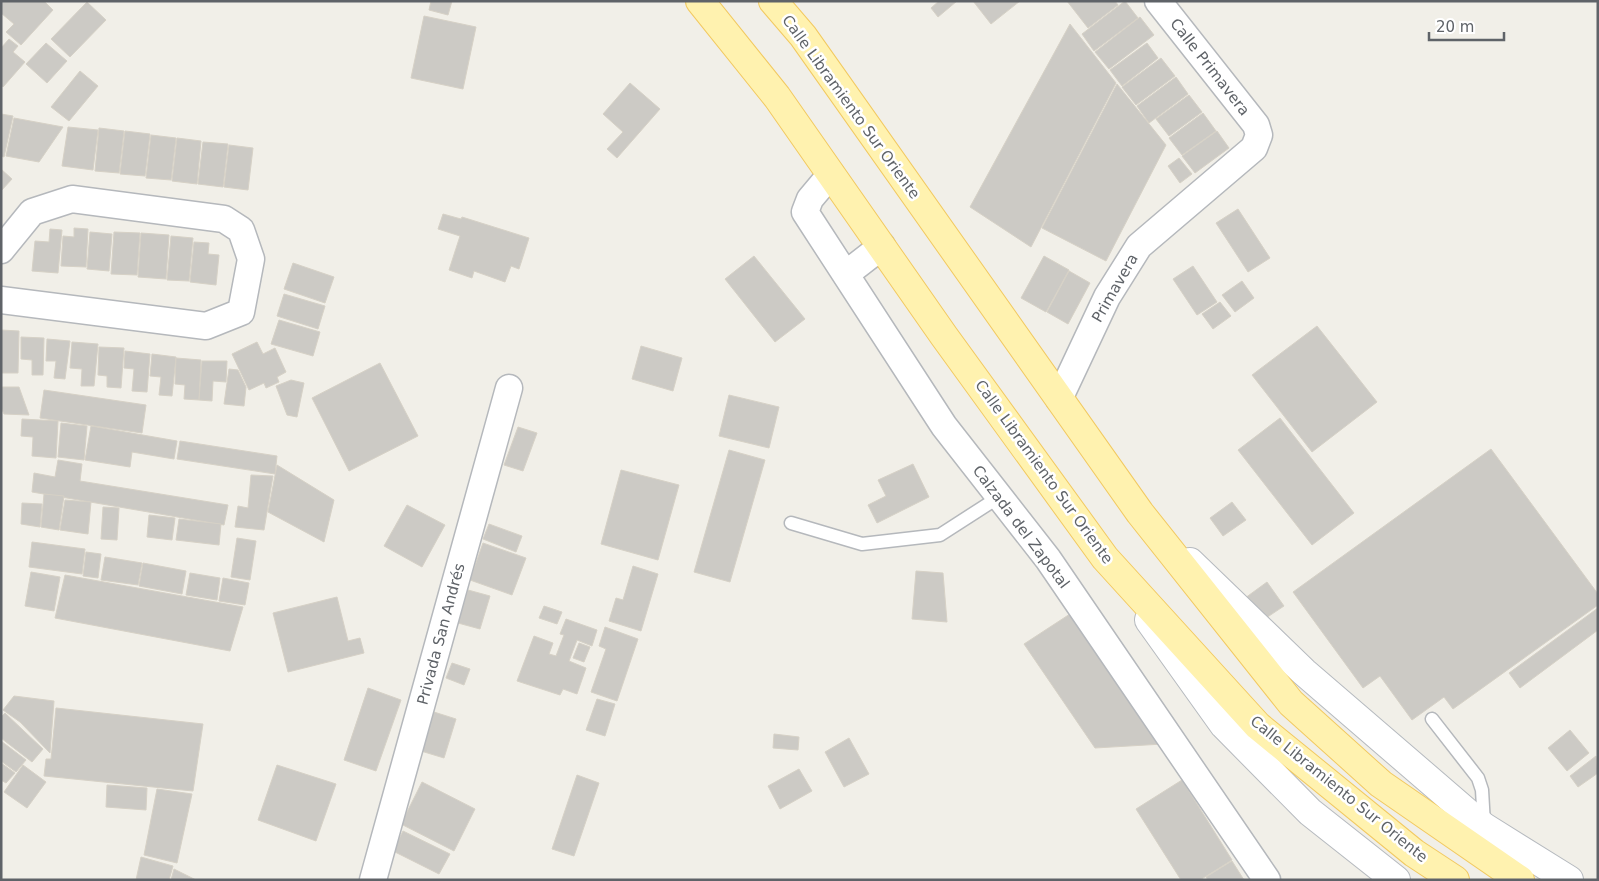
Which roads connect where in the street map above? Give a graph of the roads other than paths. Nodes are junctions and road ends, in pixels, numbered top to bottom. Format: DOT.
graph roads {
  1 [pos="700,1"];
  2 [pos="773,1"];
  3 [pos="1165,5"];
  4 [pos="1258,135"];
  5 [pos="831,174"];
  6 [pos="882,246"];
  7 [pos="1,250"];
  8 [pos="846,274"];
  9 [pos="1,300"];
  10 [pos="509,388"];
  11 [pos="1059,398"];
  12 [pos="999,497"];
  13 [pos="1140,513"];
  14 [pos="791,523"];
  15 [pos="1105,558"];
  16 [pos="1432,719"];
  17 [pos="1484,827"];
  18 [pos="373,880"];
  19 [pos="1267,880"];
  20 [pos="1396,880"];
  21 [pos="1455,880"];
  22 [pos="1520,880"];
  23 [pos="1569,880"];
  1 -- 5 [label="main road, Calle Libramiento Sur Oriente"];
  2 -- 11 [label="main road, Calle Libramiento Sur Oriente"];
  3 -- 4 [label="street, Calle Primavera"];
  4 -- 11 [label="street, Primavera"];
  5 -- 6 [label="main road, Calle Libramiento Sur Oriente"];
  5 -- 8 [label="street, Calzada del Zapotal"];
  6 -- 8 [label="street"];
  6 -- 15 [label="main road, Calle Libramiento Sur Oriente"];
  7 -- 9 [label="street"];
  8 -- 12 [label="street, Calzada del Zapotal"];
  10 -- 18 [label="street, Privada San Andrés"];
  11 -- 13 [label="main road, Calle Libramiento Sur Oriente"];
  12 -- 14 [label="lane"];
  12 -- 19 [label="street, Calzada del Zapotal"];
  13 -- 17 [label="street"];
  13 -- 22 [label="main road, Calle Libramiento Sur Oriente"];
  15 -- 20 [label="street"];
  15 -- 21 [label="main road, Calle Libramiento Sur Oriente"];
  16 -- 17 [label="lane"];
  17 -- 23 [label="street"];
}
